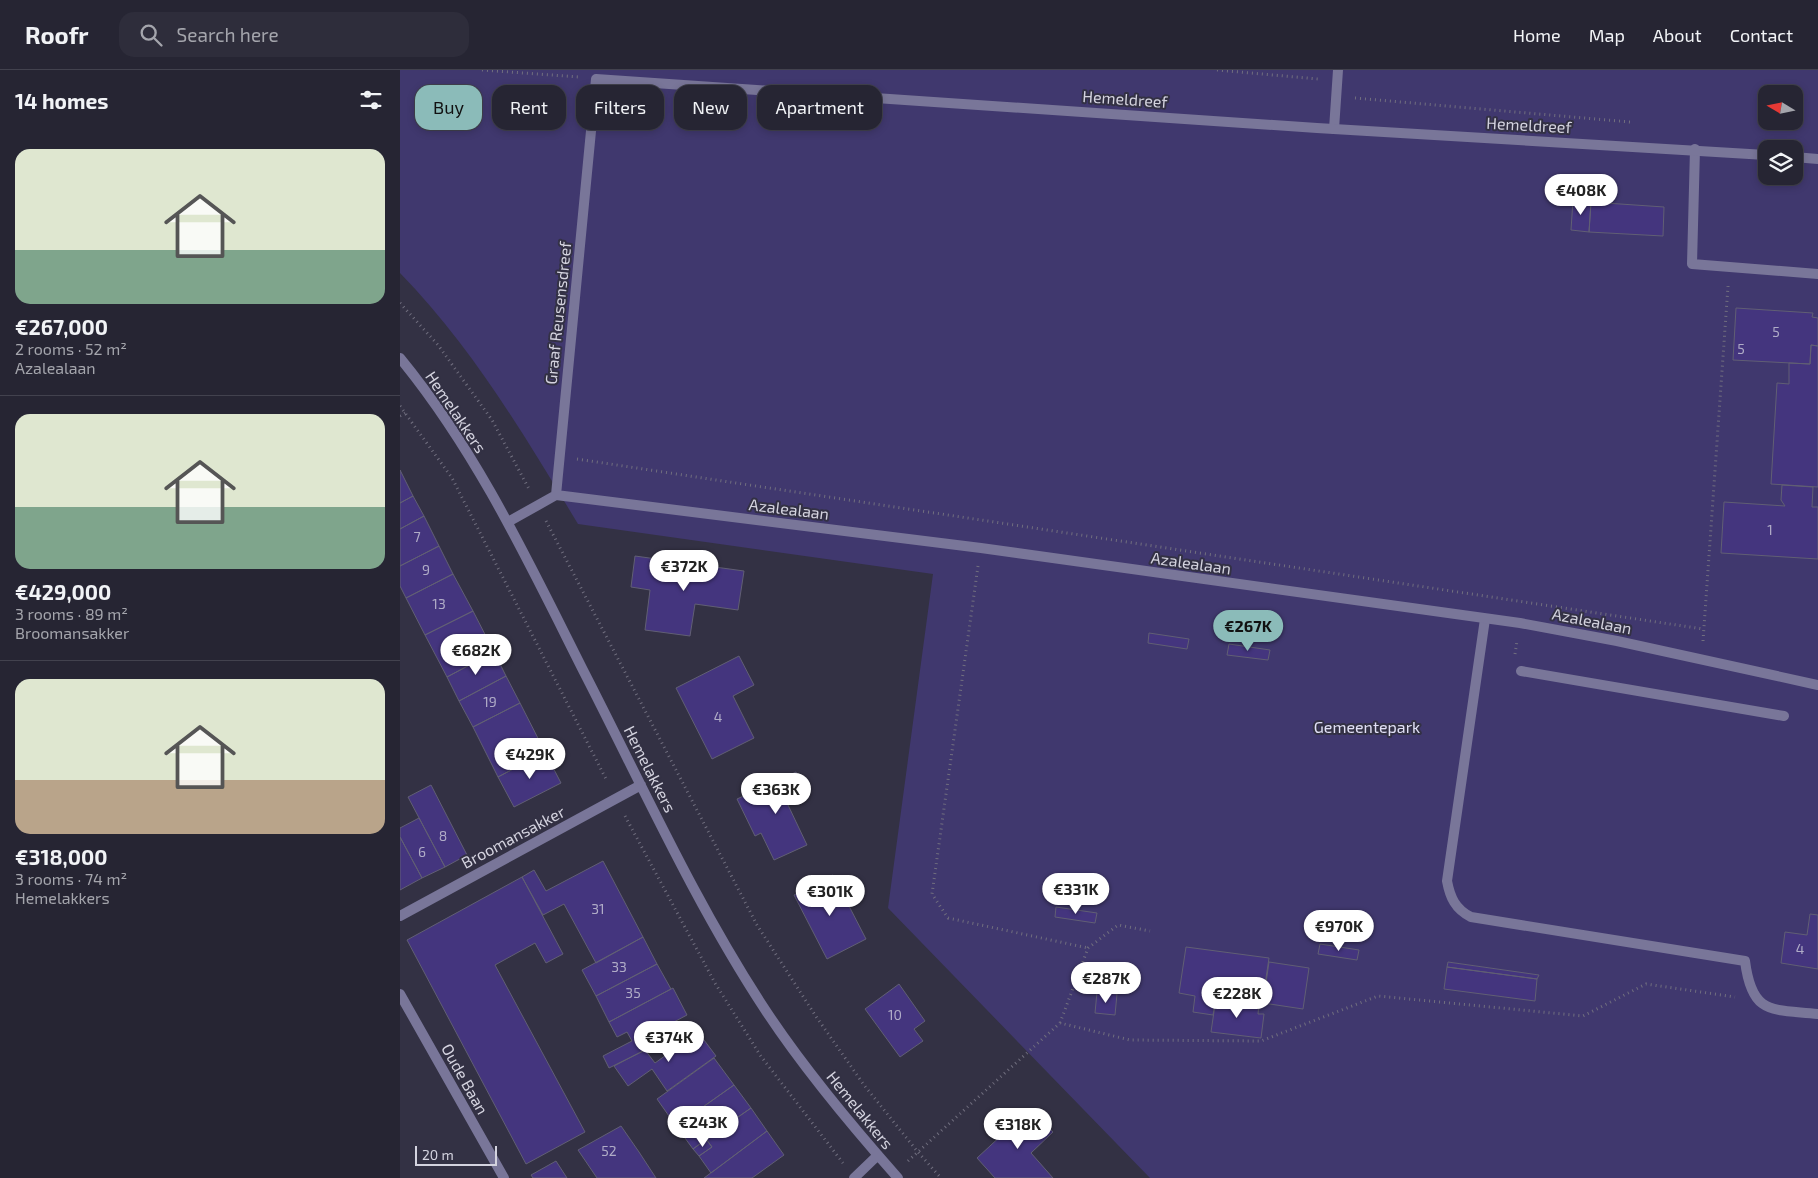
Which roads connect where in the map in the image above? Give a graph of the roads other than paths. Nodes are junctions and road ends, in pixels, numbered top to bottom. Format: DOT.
graph roads {
  1 [pos="1338,70"];
  2 [pos="596,79"];
  3 [pos="1334,129"];
  4 [pos="1695,149"];
  5 [pos="1758,154"];
  6 [pos="1803,159"];
  7 [pos="1818,160"];
  8 [pos="1818,274"];
  9 [pos="400,358"];
  10 [pos="556,495"];
  11 [pos="508,522"];
  12 [pos="1485,620"];
  13 [pos="1521,671"];
  14 [pos="1818,685"];
  15 [pos="1784,716"];
  16 [pos="641,785"];
  17 [pos="400,916"];
  18 [pos="400,994"];
  19 [pos="1818,1014"];
  20 [pos="878,1155"];
  21 [pos="504,1178"];
  22 [pos="854,1178"];
  23 [pos="898,1178"];
  1 -- 3 [label="street"];
  2 -- 3 [label="street, Hemeldreef"];
  2 -- 10 [label="street, Graaf Reusensdreef"];
  3 -- 4 [label="street, Hemeldreef"];
  4 -- 5 [label="street, Hemeldreef"];
  4 -- 8 [label="street"];
  6 -- 7 [label="street"];
  9 -- 11 [label="street, Hemelakkers"];
  10 -- 11 [label="street"];
  10 -- 12 [label="street, Azalealaan"];
  11 -- 16 [label="street, Hemelakkers"];
  12 -- 14 [label="street, Azalealaan"];
  12 -- 19 [label="street"];
  13 -- 15 [label="street"];
  16 -- 17 [label="street, Broomansakker"];
  16 -- 20 [label="street, Hemelakkers"];
  18 -- 21 [label="street, Oude Baan"];
  20 -- 22 [label="street"];
  20 -- 23 [label="street, Hemelakkers"];
}
